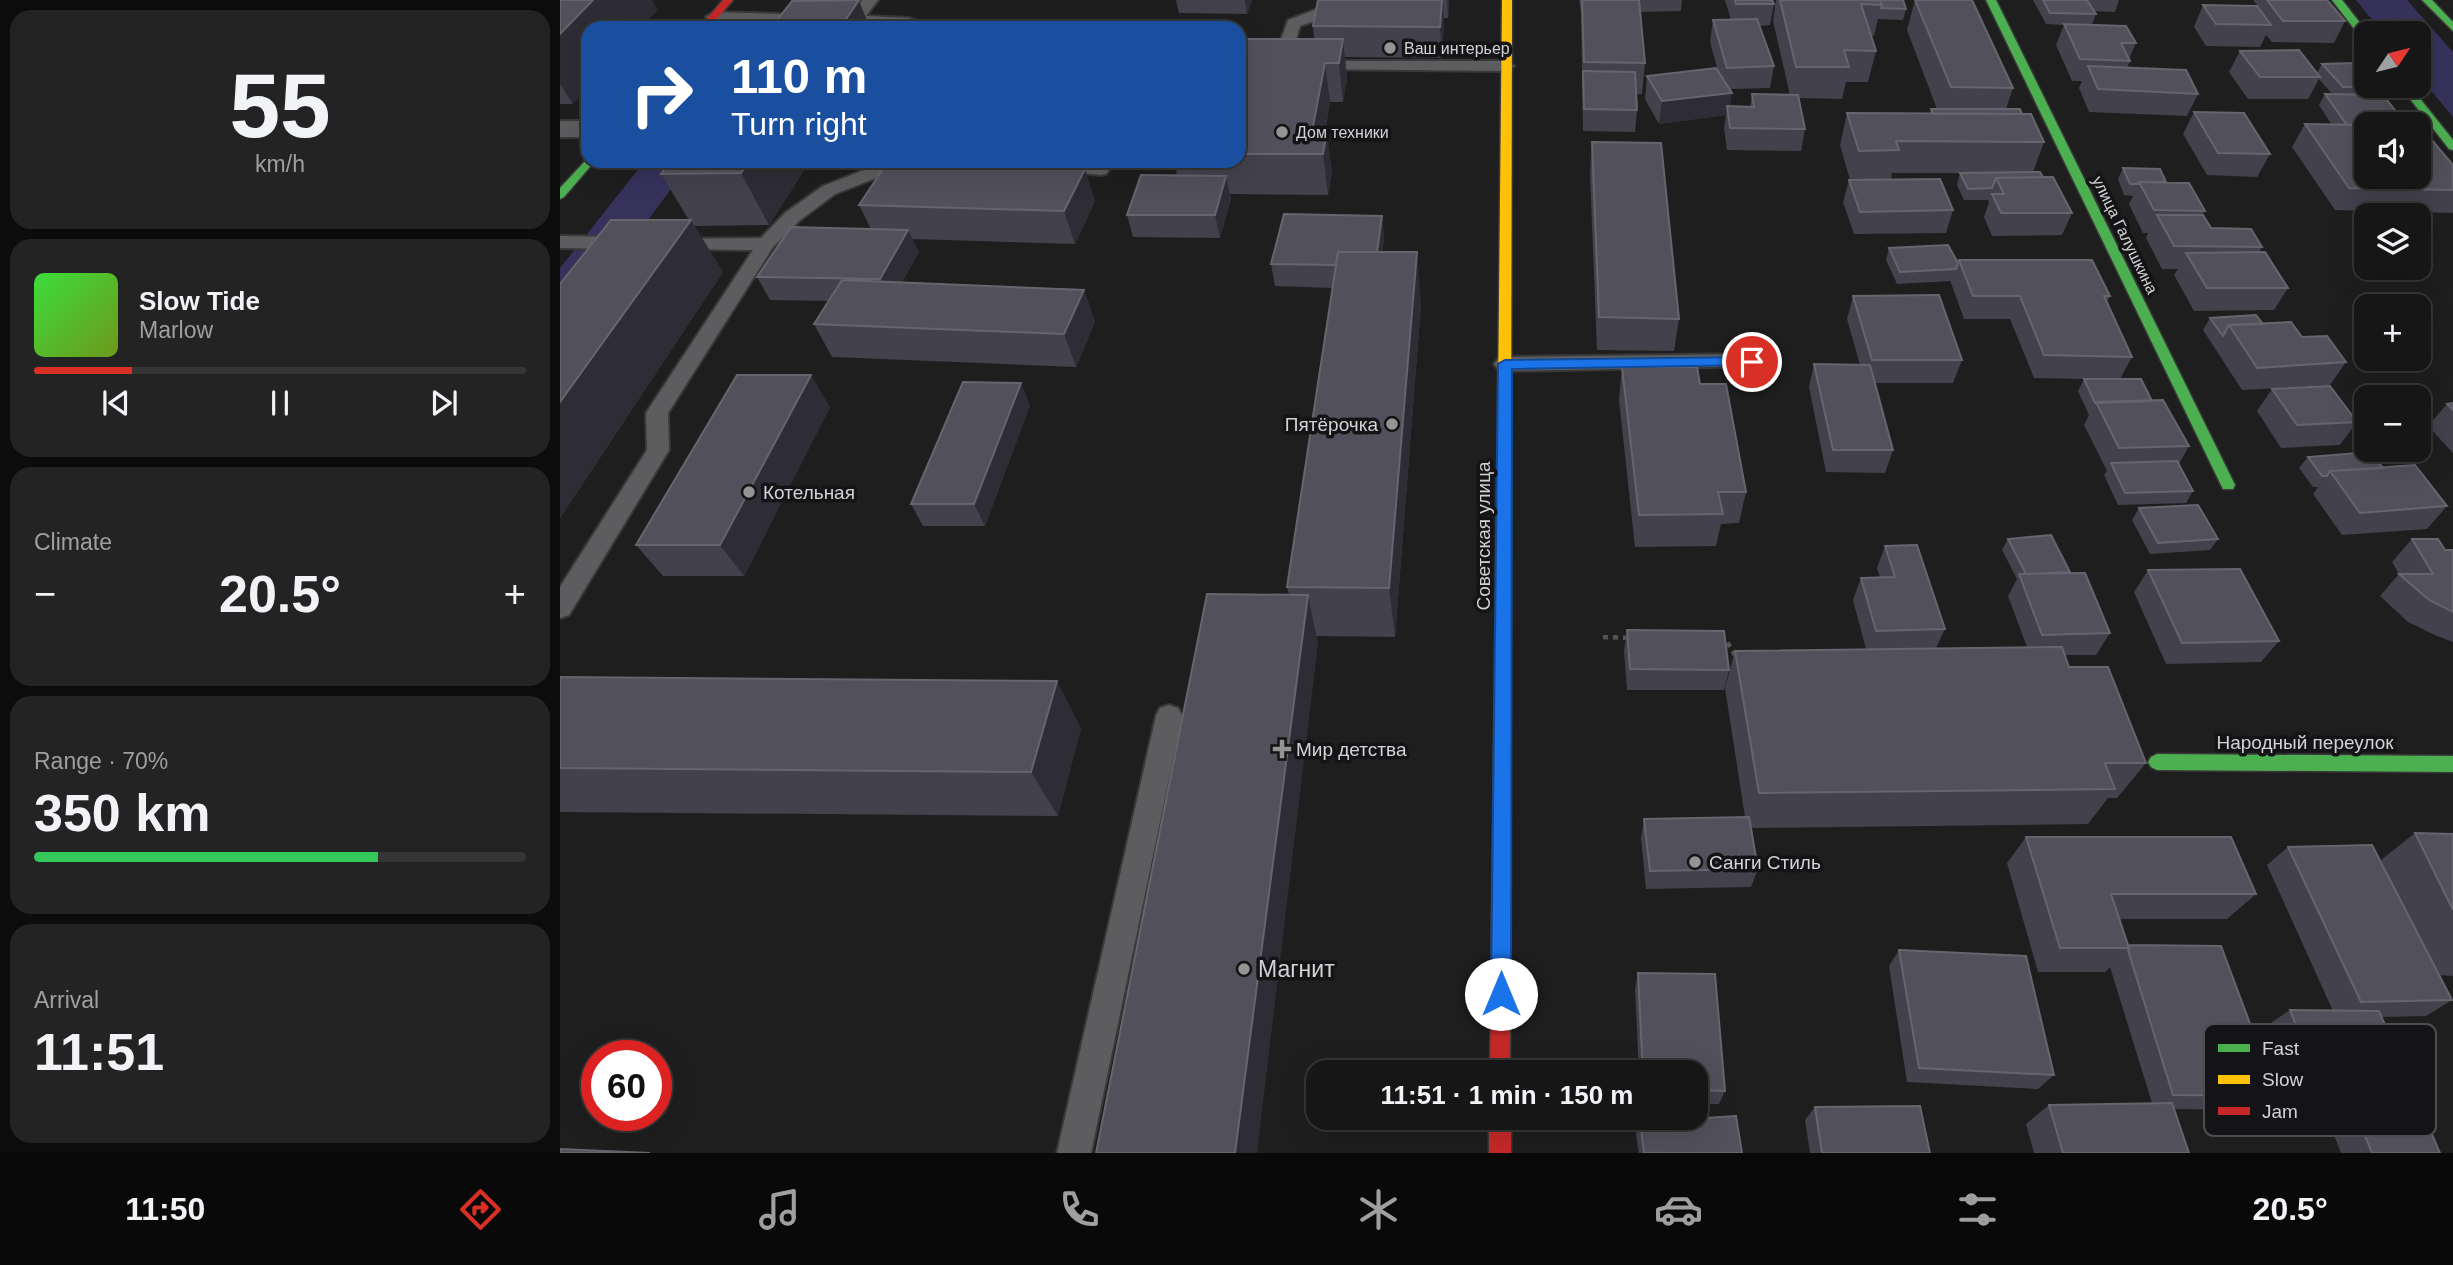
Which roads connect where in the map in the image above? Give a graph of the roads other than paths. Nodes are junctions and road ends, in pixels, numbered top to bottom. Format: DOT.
graph roads {
  1 [pos="728,0"];
  2 [pos="870,0"];
  3 [pos="1349,0"];
  4 [pos="1507,0"];
  5 [pos="1992,0"];
  6 [pos="2337,0"];
  7 [pos="2427,0"];
  8 [pos="855,20"];
  9 [pos="710,21"];
  10 [pos="782,21"];
  11 [pos="873,21"];
  12 [pos="2354,22"];
  13 [pos="2453,28"];
  14 [pos="1506,66"];
  15 [pos="2414,98"];
  16 [pos="560,129"];
  17 [pos="581,129"];
  18 [pos="2453,147"];
  19 [pos="583,168"];
  20 [pos="885,168"];
  21 [pos="1079,168"];
  22 [pos="1101,168"];
  23 [pos="560,195"];
  24 [pos="560,242"];
  25 [pos="766,244"];
  26 [pos="1752,362"];
  27 [pos="1505,364"];
  28 [pos="2228,485"];
  29 [pos="560,608"];
  30 [pos="1169,716"];
  31 [pos="2157,762"];
  32 [pos="2453,764"];
  33 [pos="1500,1060"];
  34 [pos="1500,1130"];
  35 [pos="1074,1153"];
  36 [pos="1500,1153"];
  1 -- 9 [label="main road"];
  2 -- 8 [label="lane"];
  3 -- 14 [label="lane"];
  4 -- 14 [label="main road, Советская улица"];
  5 -- 28 [label="main road, улица Галушкина"];
  6 -- 12 [label="main road"];
  7 -- 13 [label="main road"];
  8 -- 10 [label="lane"];
  8 -- 11 [label="lane"];
  14 -- 27 [label="main road, Советская улица"];
  15 -- 18 [label="main road"];
  16 -- 17 [label="street"];
  19 -- 23 [label="main road"];
  20 -- 25 [label="lane"];
  21 -- 22 [label="lane"];
  24 -- 25 [label="lane"];
  25 -- 29 [label="lane"];
  26 -- 27 [label="lane"];
  27 -- 33 [label="main road, Советская улица"];
  30 -- 35 [label="lane"];
  31 -- 32 [label="main road, Народный переулок"];
  34 -- 36 [label="main road"];
}
